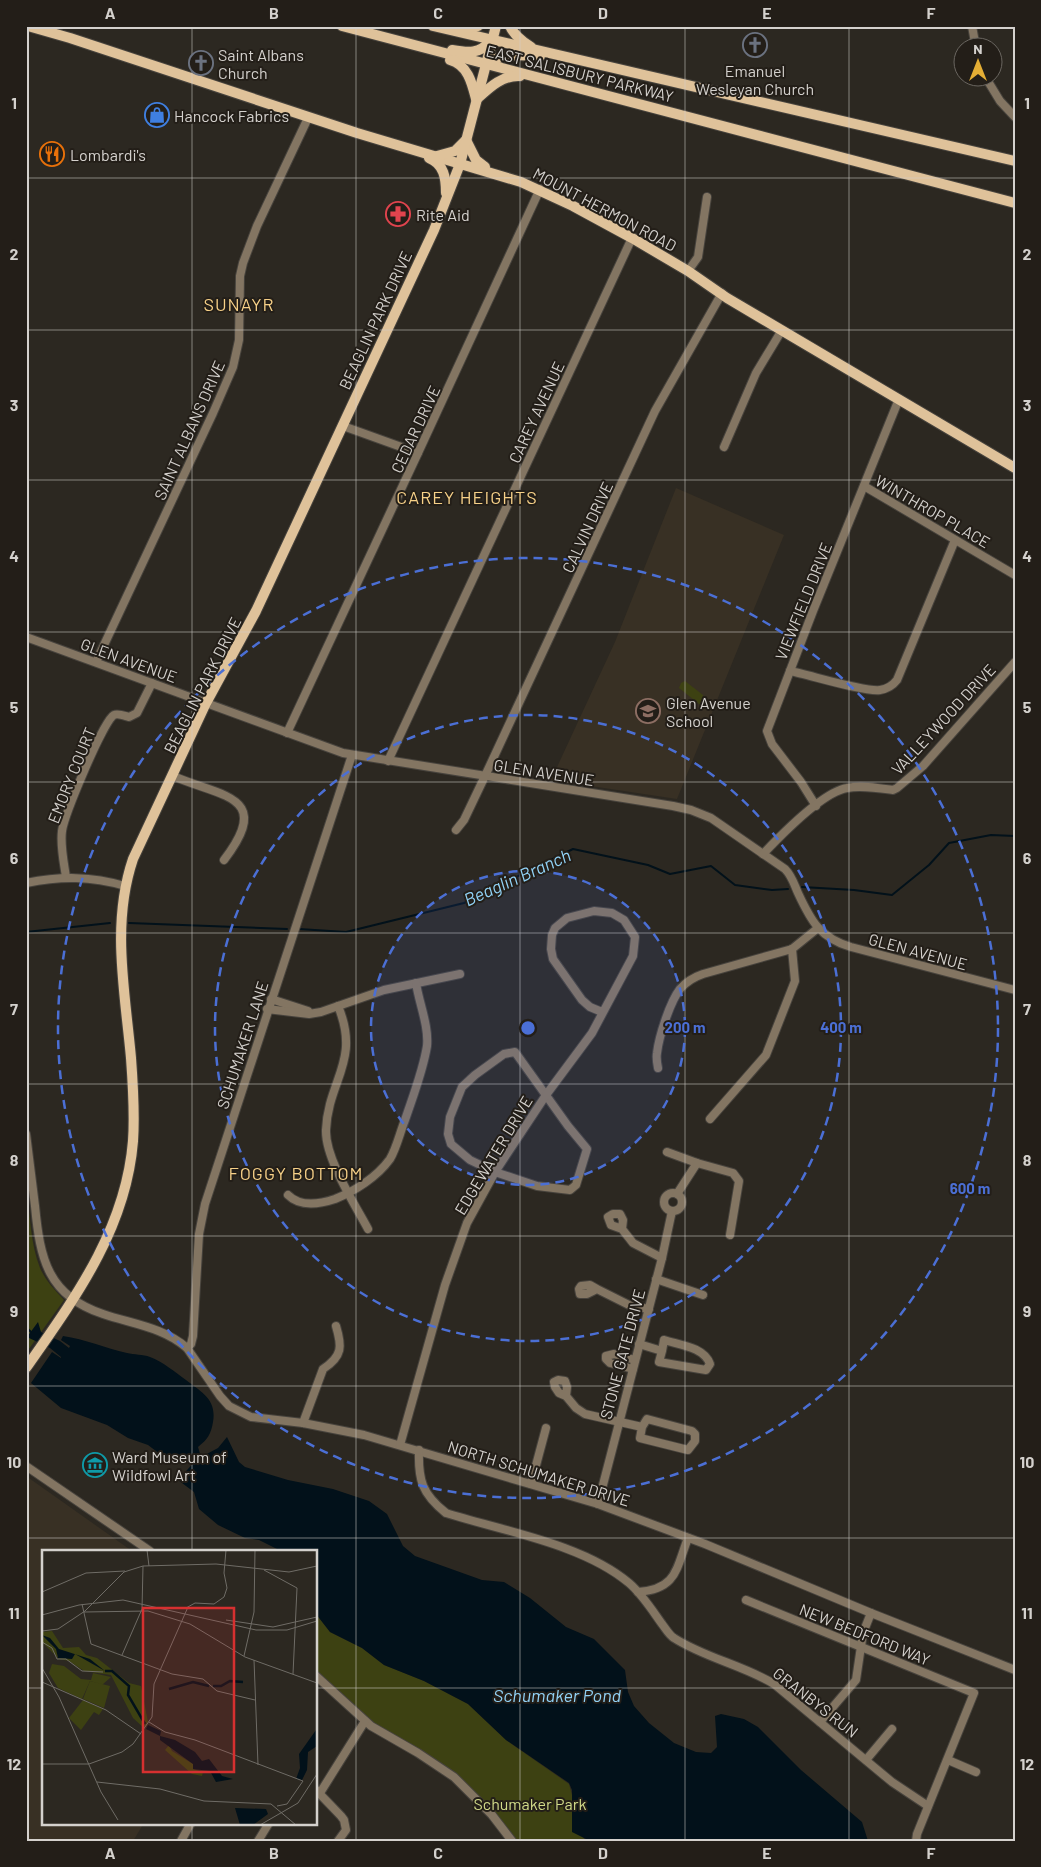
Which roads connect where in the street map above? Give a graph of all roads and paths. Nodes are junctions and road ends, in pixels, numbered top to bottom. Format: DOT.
graph roads {
  1 [pos="28,26"];
  2 [pos="342,26"];
  3 [pos="433,26"];
  4 [pos="478,26"];
  5 [pos="496,26"];
  6 [pos="510,26"];
  7 [pos="448,30"];
  8 [pos="492,40"];
  9 [pos="402,42"];
  10 [pos="536,50"];
  11 [pos="562,56"];
  12 [pos="486,64"];
  13 [pos="559,84"];
  14 [pos="992,88"];
  15 [pos="476,100"];
  16 [pos="1015,117"];
  17 [pos="308,118"];
  18 [pos="466,140"];
  19 [pos="405,148"];
  20 [pos="433,156"];
  21 [pos="1015,161"];
  22 [pos="460,164"];
  23 [pos="498,174"];
  24 [pos="540,190"];
  25 [pos="707,197"];
  26 [pos="446,199"];
  27 [pos="1015,203"];
  28 [pos="632,238"];
  29 [pos="688,271"];
  30 [pos="722,294"];
  31 [pos="782,330"];
  32 [pos="899,399"];
  33 [pos="343,426"];
  34 [pos="724,447"];
  35 [pos="418,453"];
  36 [pos="1015,468"];
  37 [pos="864,486"];
  38 [pos="955,540"];
  39 [pos="1015,575"];
  40 [pos="26,637"];
  41 [pos="96,662"];
  42 [pos="1015,662"];
  43 [pos="790,671"];
  44 [pos="152,683"];
  45 [pos="206,703"];
  46 [pos="287,733"];
  47 [pos="352,755"];
  48 [pos="388,761"];
  49 [pos="172,776"];
  50 [pos="485,776"];
  51 [pos="816,806"];
  52 [pos="456,830"];
  53 [pos="763,854"];
  54 [pos="224,860"];
  55 [pos="66,877"];
  56 [pos="26,882"];
  57 [pos="125,886"];
  58 [pos="818,928"];
  59 [pos="792,949"];
  60 [pos="460,974"];
  61 [pos="416,983"];
  62 [pos="1015,990"];
  63 [pos="271,1000"];
  64 [pos="338,1006"];
  65 [pos="268,1009"];
  66 [pos="602,1012"];
  67 [pos="315,1013"];
  68 [pos="658,1068"];
  69 [pos="546,1095"];
  70 [pos="710,1119"];
  71 [pos="26,1134"];
  72 [pos="667,1152"];
  73 [pos="697,1163"];
  74 [pos="495,1172"];
  75 [pos="348,1192"];
  76 [pos="678,1194"];
  77 [pos="288,1195"];
  78 [pos="672,1211"];
  79 [pos="368,1229"];
  80 [pos="622,1229"];
  81 [pos="730,1235"];
  82 [pos="662,1258"];
  83 [pos="656,1279"];
  84 [pos="597,1289"];
  85 [pos="703,1295"];
  86 [pos="73,1301"];
  87 [pos="648,1310"];
  88 [pos="336,1326"];
  89 [pos="640,1344"];
  90 [pos="187,1348"];
  91 [pos="662,1351"];
  92 [pos="635,1360"];
  93 [pos="26,1368"];
  94 [pos="633,1369"];
  95 [pos="566,1396"];
  96 [pos="619,1421"];
  97 [pos="303,1423"];
  98 [pos="642,1427"];
  99 [pos="546,1428"];
  100 [pos="400,1445"];
  101 [pos="420,1450"];
  102 [pos="26,1466"];
  103 [pos="531,1484"];
  104 [pos="598,1504"];
  105 [pos="688,1538"];
  106 [pos="149,1550"];
  107 [pos="638,1592"];
  108 [pos="746,1600"];
  109 [pos="871,1613"];
  110 [pos="862,1647"];
  111 [pos="1015,1670"];
  112 [pos="318,1678"];
  113 [pos="365,1721"];
  114 [pos="820,1722"];
  115 [pos="892,1729"];
  116 [pos="866,1760"];
  117 [pos="948,1760"];
  118 [pos="976,1772"];
  119 [pos="318,1792"];
  120 [pos="928,1806"];
  121 [pos="190,1824"];
  122 [pos="268,1824"];
  123 [pos="181,1841"];
  124 [pos="258,1841"];
  125 [pos="338,1841"];
  126 [pos="512,1841"];
  127 [pos="916,1841"];
  1 -- 17 [label="main road, MOUNT HERMON ROAD"];
  2 -- 9 [label="main road, EAST SALISBURY PARKWAY"];
  3 -- 7 [label="main road, EAST SALISBURY PARKWAY"];
  4 -- 7 [label="main road"];
  5 -- 8 [label="main road, BEAGLIN PARK DRIVE"];
  6 -- 10 [label="main road"];
  7 -- 8 [label="main road, EAST SALISBURY PARKWAY"];
  8 -- 9 [label="main road"];
  8 -- 10 [label="main road, EAST SALISBURY PARKWAY"];
  8 -- 12 [label="main road, BEAGLIN PARK DRIVE"];
  9 -- 12 [label="main road, EAST SALISBURY PARKWAY"];
  9 -- 15 [label="main road"];
  10 -- 11 [label="main road, EAST SALISBURY PARKWAY"];
  11 -- 12 [label="main road"];
  11 -- 21 [label="main road, EAST SALISBURY PARKWAY"];
  12 -- 13 [label="main road, EAST SALISBURY PARKWAY"];
  12 -- 15 [label="main road, BEAGLIN PARK DRIVE"];
  13 -- 15 [label="main road"];
  13 -- 27 [label="main road, EAST SALISBURY PARKWAY"];
  14 -- 16 [label="street"];
  15 -- 18 [label="main road, BEAGLIN PARK DRIVE"];
  17 -- 19 [label="main road, MOUNT HERMON ROAD"];
  17 -- 41 [label="street, SAINT ALBANS DRIVE"];
  18 -- 20 [label="main road"];
  18 -- 22 [label="main road, BEAGLIN PARK DRIVE"];
  18 -- 23 [label="main road"];
  19 -- 20 [label="main road, MOUNT HERMON ROAD"];
  19 -- 26 [label="main road"];
  20 -- 22 [label="main road, MOUNT HERMON ROAD"];
  22 -- 23 [label="main road, MOUNT HERMON ROAD"];
  22 -- 26 [label="main road, BEAGLIN PARK DRIVE"];
  23 -- 24 [label="main road, MOUNT HERMON ROAD"];
  24 -- 28 [label="main road, MOUNT HERMON ROAD"];
  24 -- 35 [label="street, CEDAR DRIVE"];
  25 -- 29 [label="street"];
  26 -- 33 [label="main road, BEAGLIN PARK DRIVE"];
  28 -- 29 [label="main road, MOUNT HERMON ROAD"];
  28 -- 48 [label="street, CAREY AVENUE"];
  29 -- 30 [label="main road, MOUNT HERMON ROAD"];
  30 -- 31 [label="main road, MOUNT HERMON ROAD"];
  30 -- 50 [label="street, CALVIN DRIVE"];
  31 -- 32 [label="main road, MOUNT HERMON ROAD"];
  31 -- 34 [label="street"];
  32 -- 36 [label="main road, MOUNT HERMON ROAD"];
  32 -- 37 [label="street, VIEWFIELD DRIVE"];
  33 -- 35 [label="street"];
  33 -- 45 [label="main road, BEAGLIN PARK DRIVE"];
  35 -- 46 [label="street, CEDAR DRIVE"];
  37 -- 38 [label="street, WINTHROP PLACE"];
  37 -- 43 [label="street, VIEWFIELD DRIVE"];
  38 -- 39 [label="street, WINTHROP PLACE"];
  38 -- 43 [label="street"];
  40 -- 41 [label="street, GLEN AVENUE"];
  41 -- 44 [label="street, GLEN AVENUE"];
  42 -- 51 [label="street, VALLEYWOOD DRIVE"];
  43 -- 51 [label="street, VIEWFIELD DRIVE"];
  44 -- 45 [label="street, GLEN AVENUE"];
  44 -- 55 [label="street, EMORY COURT"];
  45 -- 46 [label="street, GLEN AVENUE"];
  45 -- 49 [label="main road, BEAGLIN PARK DRIVE"];
  46 -- 47 [label="street, GLEN AVENUE"];
  47 -- 48 [label="street, GLEN AVENUE"];
  47 -- 63 [label="street, SCHUMAKER LANE"];
  48 -- 50 [label="street, GLEN AVENUE"];
  49 -- 54 [label="street"];
  49 -- 57 [label="main road, BEAGLIN PARK DRIVE"];
  50 -- 52 [label="street, CALVIN DRIVE"];
  50 -- 53 [label="street, GLEN AVENUE"];
  51 -- 53 [label="street, VALLEYWOOD DRIVE"];
  53 -- 58 [label="street, GLEN AVENUE"];
  55 -- 56 [label="street"];
  55 -- 57 [label="street"];
  57 -- 86 [label="main road, BEAGLIN PARK DRIVE"];
  58 -- 59 [label="street"];
  58 -- 62 [label="street, GLEN AVENUE"];
  59 -- 68 [label="street"];
  59 -- 70 [label="street"];
  60 -- 61 [label="street"];
  61 -- 64 [label="street"];
  61 -- 75 [label="street"];
  63 -- 65 [label="street, SCHUMAKER LANE"];
  63 -- 67 [label="street"];
  64 -- 67 [label="street"];
  64 -- 75 [label="street"];
  65 -- 67 [label="street"];
  65 -- 90 [label="street, SCHUMAKER LANE"];
  66 -- 66 [label="street, EDGEWATER DRIVE"];
  66 -- 69 [label="street, EDGEWATER DRIVE"];
  69 -- 74 [label="street, EDGEWATER DRIVE"];
  69 -- 74 [label="street"];
  69 -- 74 [label="street"];
  71 -- 86 [label="street"];
  72 -- 73 [label="street"];
  73 -- 76 [label="street, STONE GATE DRIVE"];
  73 -- 81 [label="street"];
  74 -- 100 [label="street, EDGEWATER DRIVE"];
  75 -- 77 [label="street"];
  75 -- 79 [label="street"];
  76 -- 78 [label="street, STONE GATE DRIVE"];
  76 -- 78 [label="street, STONE GATE DRIVE"];
  78 -- 82 [label="street, STONE GATE DRIVE"];
  80 -- 82 [label="street"];
  82 -- 83 [label="street, STONE GATE DRIVE"];
  83 -- 85 [label="street"];
  83 -- 87 [label="street, STONE GATE DRIVE"];
  84 -- 87 [label="street"];
  86 -- 90 [label="street, NORTH SCHUMAKER DRIVE"];
  86 -- 93 [label="main road, BEAGLIN PARK DRIVE"];
  87 -- 89 [label="street, STONE GATE DRIVE"];
  88 -- 97 [label="street"];
  89 -- 91 [label="street"];
  89 -- 92 [label="street, STONE GATE DRIVE"];
  90 -- 97 [label="street, NORTH SCHUMAKER DRIVE"];
  91 -- 91 [label="street"];
  92 -- 94 [label="street, STONE GATE DRIVE"];
  92 -- 94 [label="street"];
  94 -- 96 [label="street, STONE GATE DRIVE"];
  95 -- 96 [label="street"];
  96 -- 98 [label="street"];
  96 -- 104 [label="street, STONE GATE DRIVE"];
  97 -- 100 [label="street, NORTH SCHUMAKER DRIVE"];
  98 -- 98 [label="street"];
  99 -- 103 [label="street"];
  100 -- 101 [label="street, NORTH SCHUMAKER DRIVE"];
  101 -- 103 [label="street, NORTH SCHUMAKER DRIVE"];
  101 -- 107 [label="street, GRANBYS RUN"];
  102 -- 106 [label="street"];
  103 -- 104 [label="street, NORTH SCHUMAKER DRIVE"];
  104 -- 105 [label="street, NORTH SCHUMAKER DRIVE"];
  105 -- 107 [label="street"];
  105 -- 109 [label="street, NORTH SCHUMAKER DRIVE"];
  107 -- 114 [label="street, GRANBYS RUN"];
  108 -- 110 [label="street, NEW BEDFORD WAY"];
  109 -- 110 [label="street"];
  109 -- 111 [label="street, NORTH SCHUMAKER DRIVE"];
  110 -- 114 [label="street"];
  110 -- 117 [label="street, NEW BEDFORD WAY"];
  112 -- 113 [label="street"];
  113 -- 119 [label="street"];
  113 -- 126 [label="street"];
  114 -- 116 [label="street, GRANBYS RUN"];
  115 -- 116 [label="street"];
  116 -- 120 [label="street, GRANBYS RUN"];
  117 -- 118 [label="street"];
  117 -- 120 [label="street"];
  119 -- 125 [label="street"];
  120 -- 127 [label="street"];
  121 -- 123 [label="street"];
  122 -- 124 [label="street"];
}
